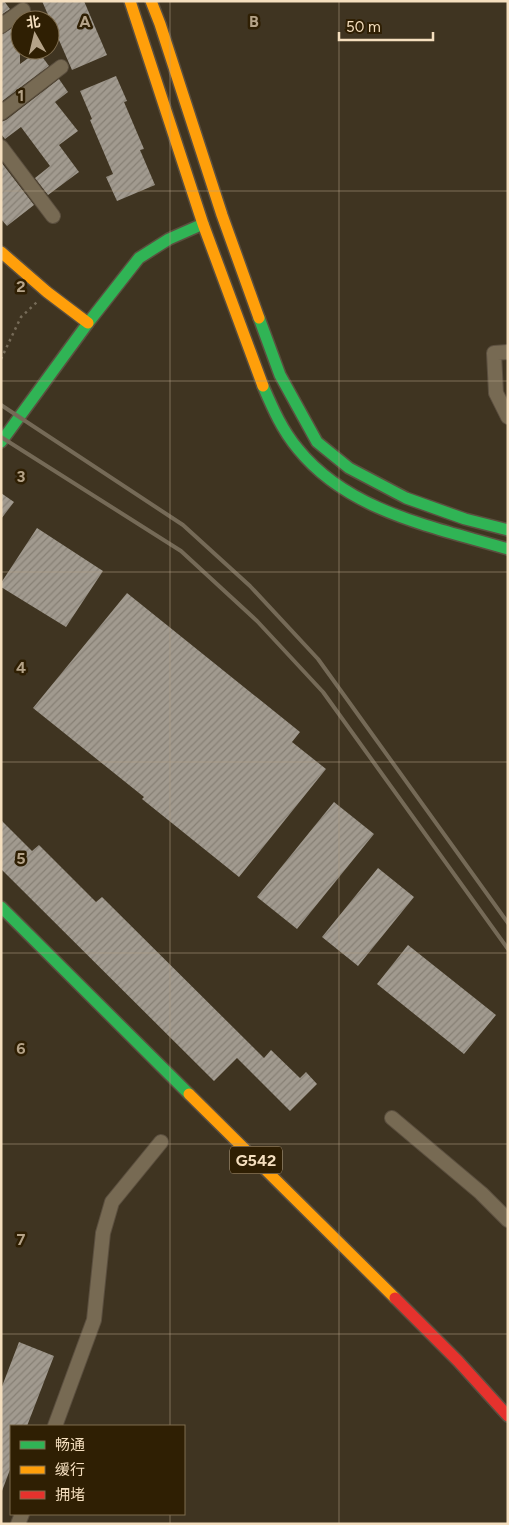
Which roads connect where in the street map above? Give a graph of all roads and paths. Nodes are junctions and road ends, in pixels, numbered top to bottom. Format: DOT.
graph roads {
  1 [pos="130,1"];
  2 [pos="151,1"];
  3 [pos="61,67"];
  4 [pos="1,112"];
  5 [pos="1,147"];
  6 [pos="53,216"];
  7 [pos="203,224"];
  8 [pos="1,252"];
  9 [pos="47,292"];
  10 [pos="88,323"];
  11 [pos="508,352"];
  12 [pos="1,359"];
  13 [pos="508,417"];
  14 [pos="1,442"];
  15 [pos="508,530"];
  16 [pos="508,549"];
  17 [pos="1,907"];
  18 [pos="392,1118"];
  19 [pos="161,1142"];
  20 [pos="508,1220"];
  21 [pos="508,1416"];
  22 [pos="55,1425"];
  1 -- 7 [label="main road"];
  2 -- 15 [label="main road"];
  3 -- 4 [label="street"];
  5 -- 6 [label="street"];
  7 -- 10 [label="main road"];
  7 -- 16 [label="main road"];
  8 -- 9 [label="main road"];
  9 -- 10 [label="main road"];
  9 -- 12 [label="path"];
  10 -- 14 [label="main road"];
  11 -- 13 [label="street"];
  17 -- 21 [label="main road, G542"];
  18 -- 20 [label="street"];
  19 -- 22 [label="street"];
}
